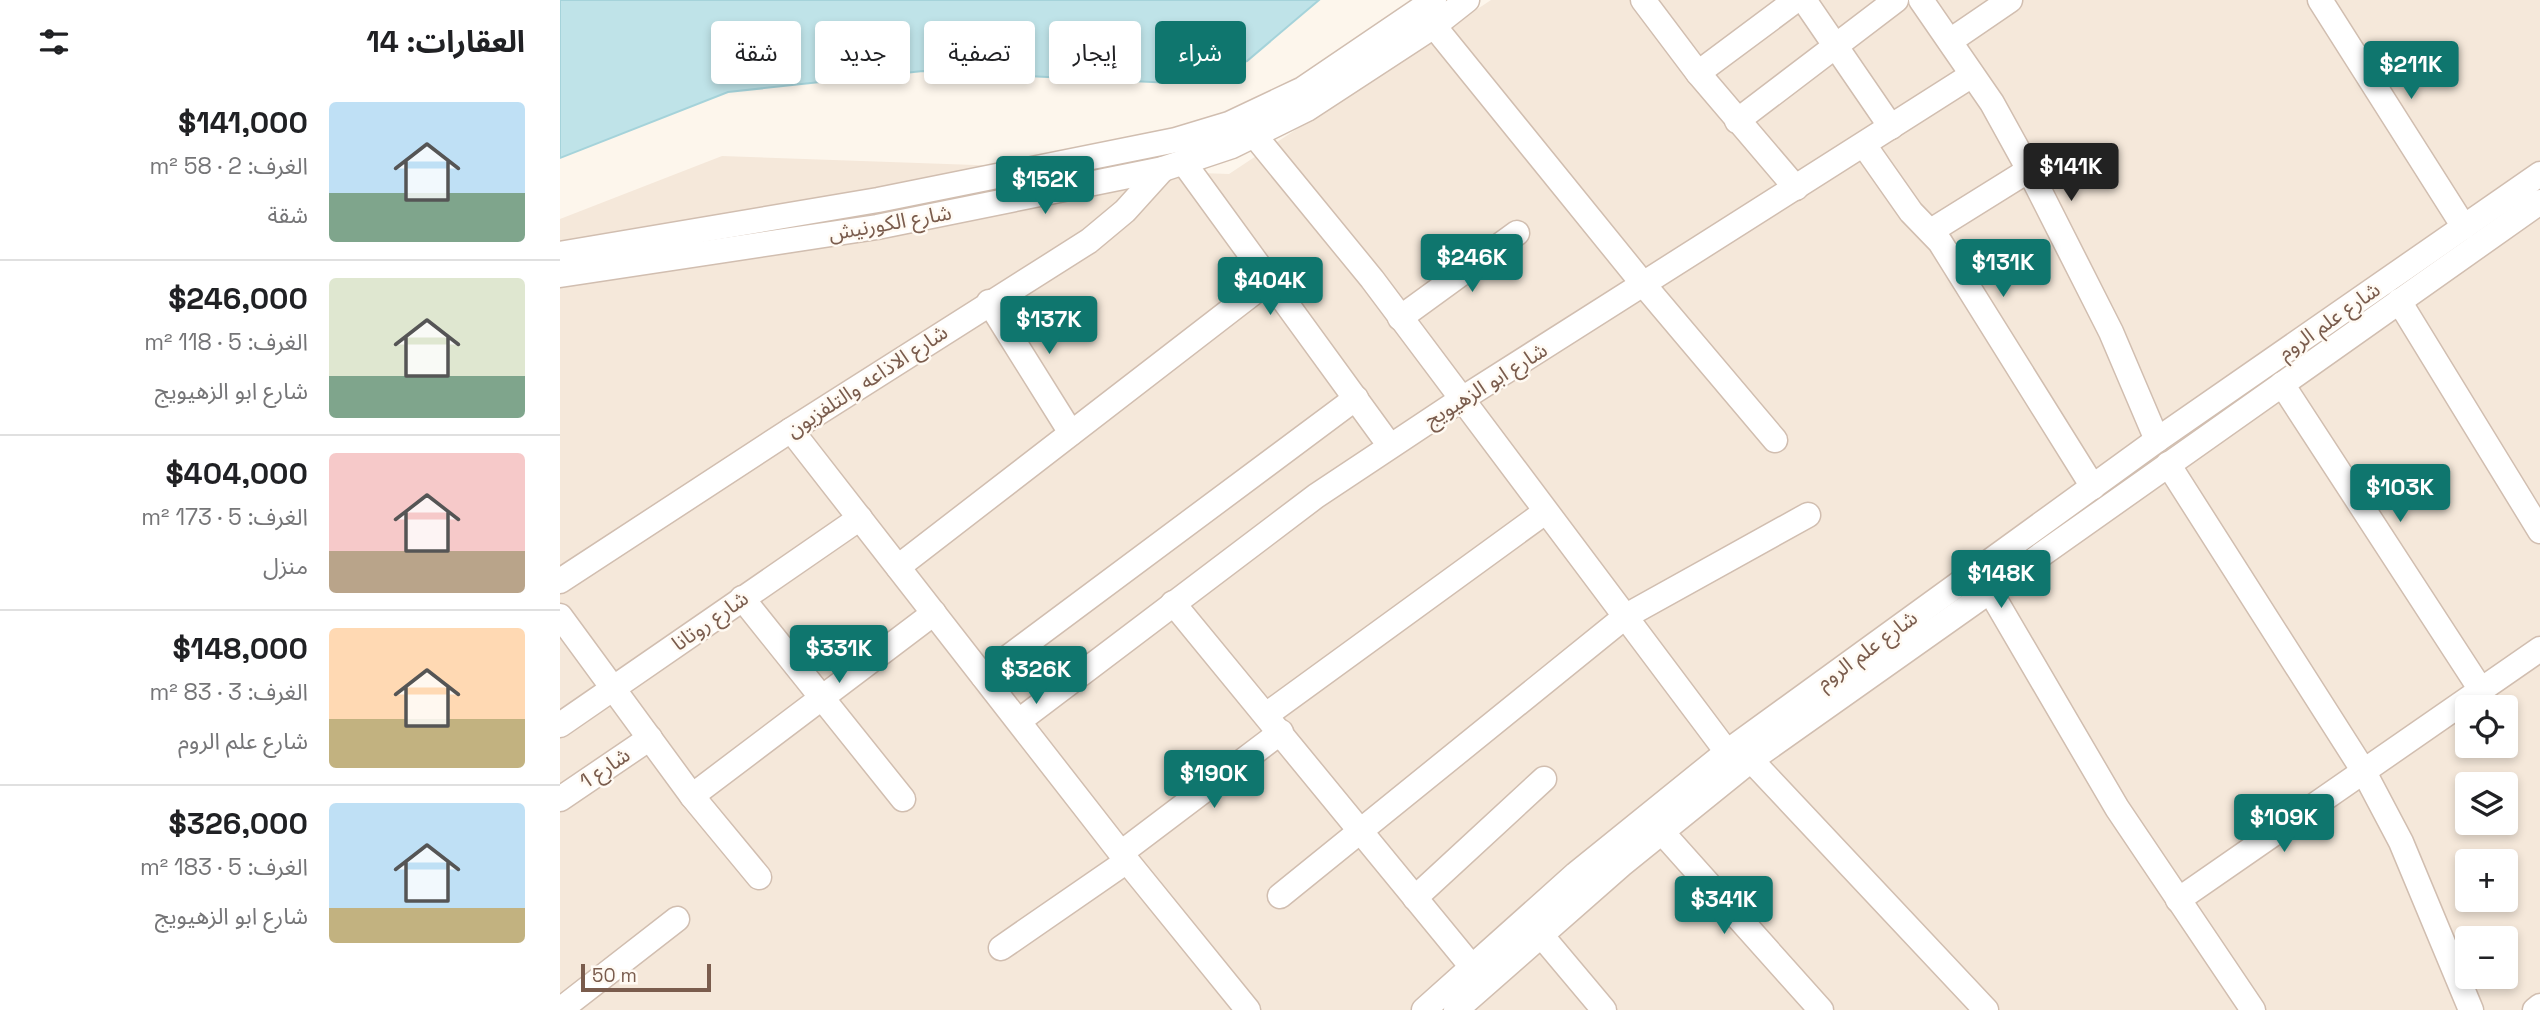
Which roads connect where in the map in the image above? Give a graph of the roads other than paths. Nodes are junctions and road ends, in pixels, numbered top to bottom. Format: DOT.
graph roads {
  1 [pos="1434,0"];
  2 [pos="1467,0"];
  3 [pos="1643,0"];
  4 [pos="1796,0"];
  5 [pos="1804,0"];
  6 [pos="1896,0"];
  7 [pos="1921,0"];
  8 [pos="2010,0"];
  9 [pos="2320,0"];
  10 [pos="1434,26"];
  11 [pos="1950,41"];
  12 [pos="1836,45"];
  13 [pos="1698,73"];
  14 [pos="1972,75"];
  15 [pos="1737,121"];
  16 [pos="1891,127"];
  17 [pos="1255,136"];
  18 [pos="1864,145"];
  19 [pos="1163,162"];
  20 [pos="2029,170"];
  21 [pos="2540,174"];
  22 [pos="1796,188"];
  23 [pos="2540,202"];
  24 [pos="2464,227"];
  25 [pos="1931,231"];
  26 [pos="1517,233"];
  27 [pos="560,254"];
  28 [pos="560,275"];
  29 [pos="1271,279"];
  30 [pos="1644,285"];
  31 [pos="2399,301"];
  32 [pos="989,302"];
  33 [pos="1400,318"];
  34 [pos="2282,384"];
  35 [pos="1356,398"];
  36 [pos="1462,399"];
  37 [pos="790,430"];
  38 [pos="1071,433"];
  39 [pos="1775,440"];
  40 [pos="2157,440"];
  41 [pos="1390,446"];
  42 [pos="2168,464"];
  43 [pos="2093,487"];
  44 [pos="1545,512"];
  45 [pos="1808,515"];
  46 [pos="860,518"];
  47 [pos="2540,531"];
  48 [pos="898,567"];
  49 [pos="560,581"];
  50 [pos="1990,591"];
  51 [pos="742,598"];
  52 [pos="1173,603"];
  53 [pos="934,613"];
  54 [pos="560,616"];
  55 [pos="1626,616"];
  56 [pos="2540,649"];
  57 [pos="1879,655"];
  58 [pos="983,676"];
  59 [pos="613,688"];
  60 [pos="2480,690"];
  61 [pos="820,698"];
  62 [pos="1019,721"];
  63 [pos="1273,723"];
  64 [pos="560,725"];
  65 [pos="650,738"];
  66 [pos="1727,751"];
  67 [pos="1751,760"];
  68 [pos="2363,770"];
  69 [pos="1544,779"];
  70 [pos="692,796"];
  71 [pos="560,799"];
  72 [pos="903,799"];
  73 [pos="1362,831"];
  74 [pos="1661,831"];
  75 [pos="1124,857"];
  76 [pos="759,877"];
  77 [pos="1280,896"];
  78 [pos="1415,898"];
  79 [pos="2178,900"];
  80 [pos="677,919"];
  81 [pos="1541,934"];
  82 [pos="1001,948"];
  83 [pos="1472,967"];
  84 [pos="2540,1006"];
  85 [pos="560,1010"];
  86 [pos="1248,1010"];
  87 [pos="1424,1010"];
  88 [pos="1456,1010"];
  89 [pos="1604,1010"];
  90 [pos="1821,1010"];
  91 [pos="1986,1010"];
  92 [pos="2253,1010"];
  93 [pos="2471,1010"];
  94 [pos="2535,1010"];
  1 -- 19 [label="street, شارع الكورنيش"];
  2 -- 10 [label="street, شارع الكورنيش"];
  3 -- 13 [label="street"];
  4 -- 13 [label="street"];
  5 -- 12 [label="street"];
  6 -- 12 [label="street"];
  7 -- 11 [label="street"];
  8 -- 11 [label="street"];
  9 -- 24 [label="street"];
  10 -- 17 [label="street, شارع الكورنيش"];
  10 -- 30 [label="street"];
  11 -- 14 [label="street"];
  12 -- 15 [label="street"];
  12 -- 16 [label="street"];
  13 -- 15 [label="street"];
  14 -- 16 [label="street, شارع ابو الزهيويج"];
  14 -- 20 [label="street"];
  15 -- 22 [label="street"];
  16 -- 18 [label="street, شارع ابو الزهيويج"];
  17 -- 19 [label="street, شارع الكورنيش"];
  17 -- 33 [label="street"];
  18 -- 22 [label="street, شارع ابو الزهيويج"];
  18 -- 25 [label="street"];
  19 -- 27 [label="street, شارع الكورنيش"];
  19 -- 28 [label="street, شارع الكورنيش"];
  19 -- 29 [label="street"];
  19 -- 32 [label="street, شارع الاذاعه والتلفزيون"];
  20 -- 25 [label="street"];
  20 -- 40 [label="street"];
  21 -- 24 [label="street, شارع علم الروم"];
  22 -- 30 [label="street, شارع ابو الزهيويج"];
  23 -- 31 [label="street, شارع علم الروم"];
  24 -- 40 [label="street, شارع علم الروم"];
  25 -- 43 [label="street"];
  26 -- 33 [label="street"];
  29 -- 35 [label="street"];
  29 -- 38 [label="street"];
  30 -- 36 [label="street, شارع ابو الزهيويج"];
  30 -- 39 [label="street"];
  31 -- 34 [label="street, شارع علم الروم"];
  31 -- 47 [label="street"];
  32 -- 37 [label="street, شارع الاذاعه والتلفزيون"];
  32 -- 38 [label="street"];
  33 -- 36 [label="street"];
  34 -- 42 [label="street, شارع علم الروم"];
  34 -- 60 [label="street"];
  35 -- 41 [label="street"];
  35 -- 58 [label="street"];
  36 -- 41 [label="street, شارع ابو الزهيويج"];
  36 -- 44 [label="street"];
  37 -- 46 [label="street"];
  37 -- 49 [label="street, شارع الاذاعه والتلفزيون"];
  38 -- 48 [label="street"];
  40 -- 43 [label="street, شارع علم الروم"];
  41 -- 52 [label="street, شارع ابو الزهيويج"];
  42 -- 50 [label="street, شارع علم الروم"];
  42 -- 68 [label="street"];
  43 -- 57 [label="street, شارع علم الروم"];
  44 -- 55 [label="street"];
  44 -- 63 [label="street"];
  45 -- 55 [label="street"];
  46 -- 48 [label="street"];
  46 -- 51 [label="street, شارع روتانا"];
  48 -- 53 [label="street"];
  50 -- 57 [label="street, شارع علم الروم"];
  50 -- 79 [label="street"];
  51 -- 59 [label="street, شارع روتانا"];
  51 -- 61 [label="street"];
  52 -- 62 [label="street, شارع ابو الزهيويج"];
  52 -- 63 [label="street"];
  53 -- 58 [label="street"];
  53 -- 61 [label="street"];
  54 -- 59 [label="street"];
  55 -- 66 [label="street"];
  55 -- 73 [label="street"];
  56 -- 60 [label="street"];
  57 -- 66 [label="street, شارع علم الروم"];
  57 -- 67 [label="street, شارع علم الروم"];
  58 -- 62 [label="street"];
  59 -- 64 [label="street, شارع روتانا"];
  59 -- 65 [label="street"];
  60 -- 68 [label="street"];
  61 -- 70 [label="street"];
  61 -- 72 [label="street"];
  62 -- 75 [label="street"];
  63 -- 73 [label="street"];
  63 -- 75 [label="street"];
  65 -- 70 [label="street"];
  65 -- 71 [label="street, شارع 1"];
  66 -- 83 [label="street, شارع علم الروم"];
  67 -- 74 [label="street, شارع علم الروم"];
  67 -- 91 [label="street"];
  68 -- 79 [label="street"];
  68 -- 93 [label="street"];
  69 -- 78 [label="street"];
  70 -- 76 [label="street"];
  73 -- 77 [label="street"];
  73 -- 78 [label="street"];
  74 -- 81 [label="street, شارع علم الروم"];
  74 -- 90 [label="street"];
  75 -- 82 [label="street"];
  75 -- 86 [label="street"];
  78 -- 83 [label="street"];
  79 -- 92 [label="street"];
  80 -- 85 [label="street"];
  81 -- 88 [label="street, شارع علم الروم"];
  81 -- 89 [label="street"];
  83 -- 87 [label="street, شارع علم الروم"];
  84 -- 94 [label="street"];
}
